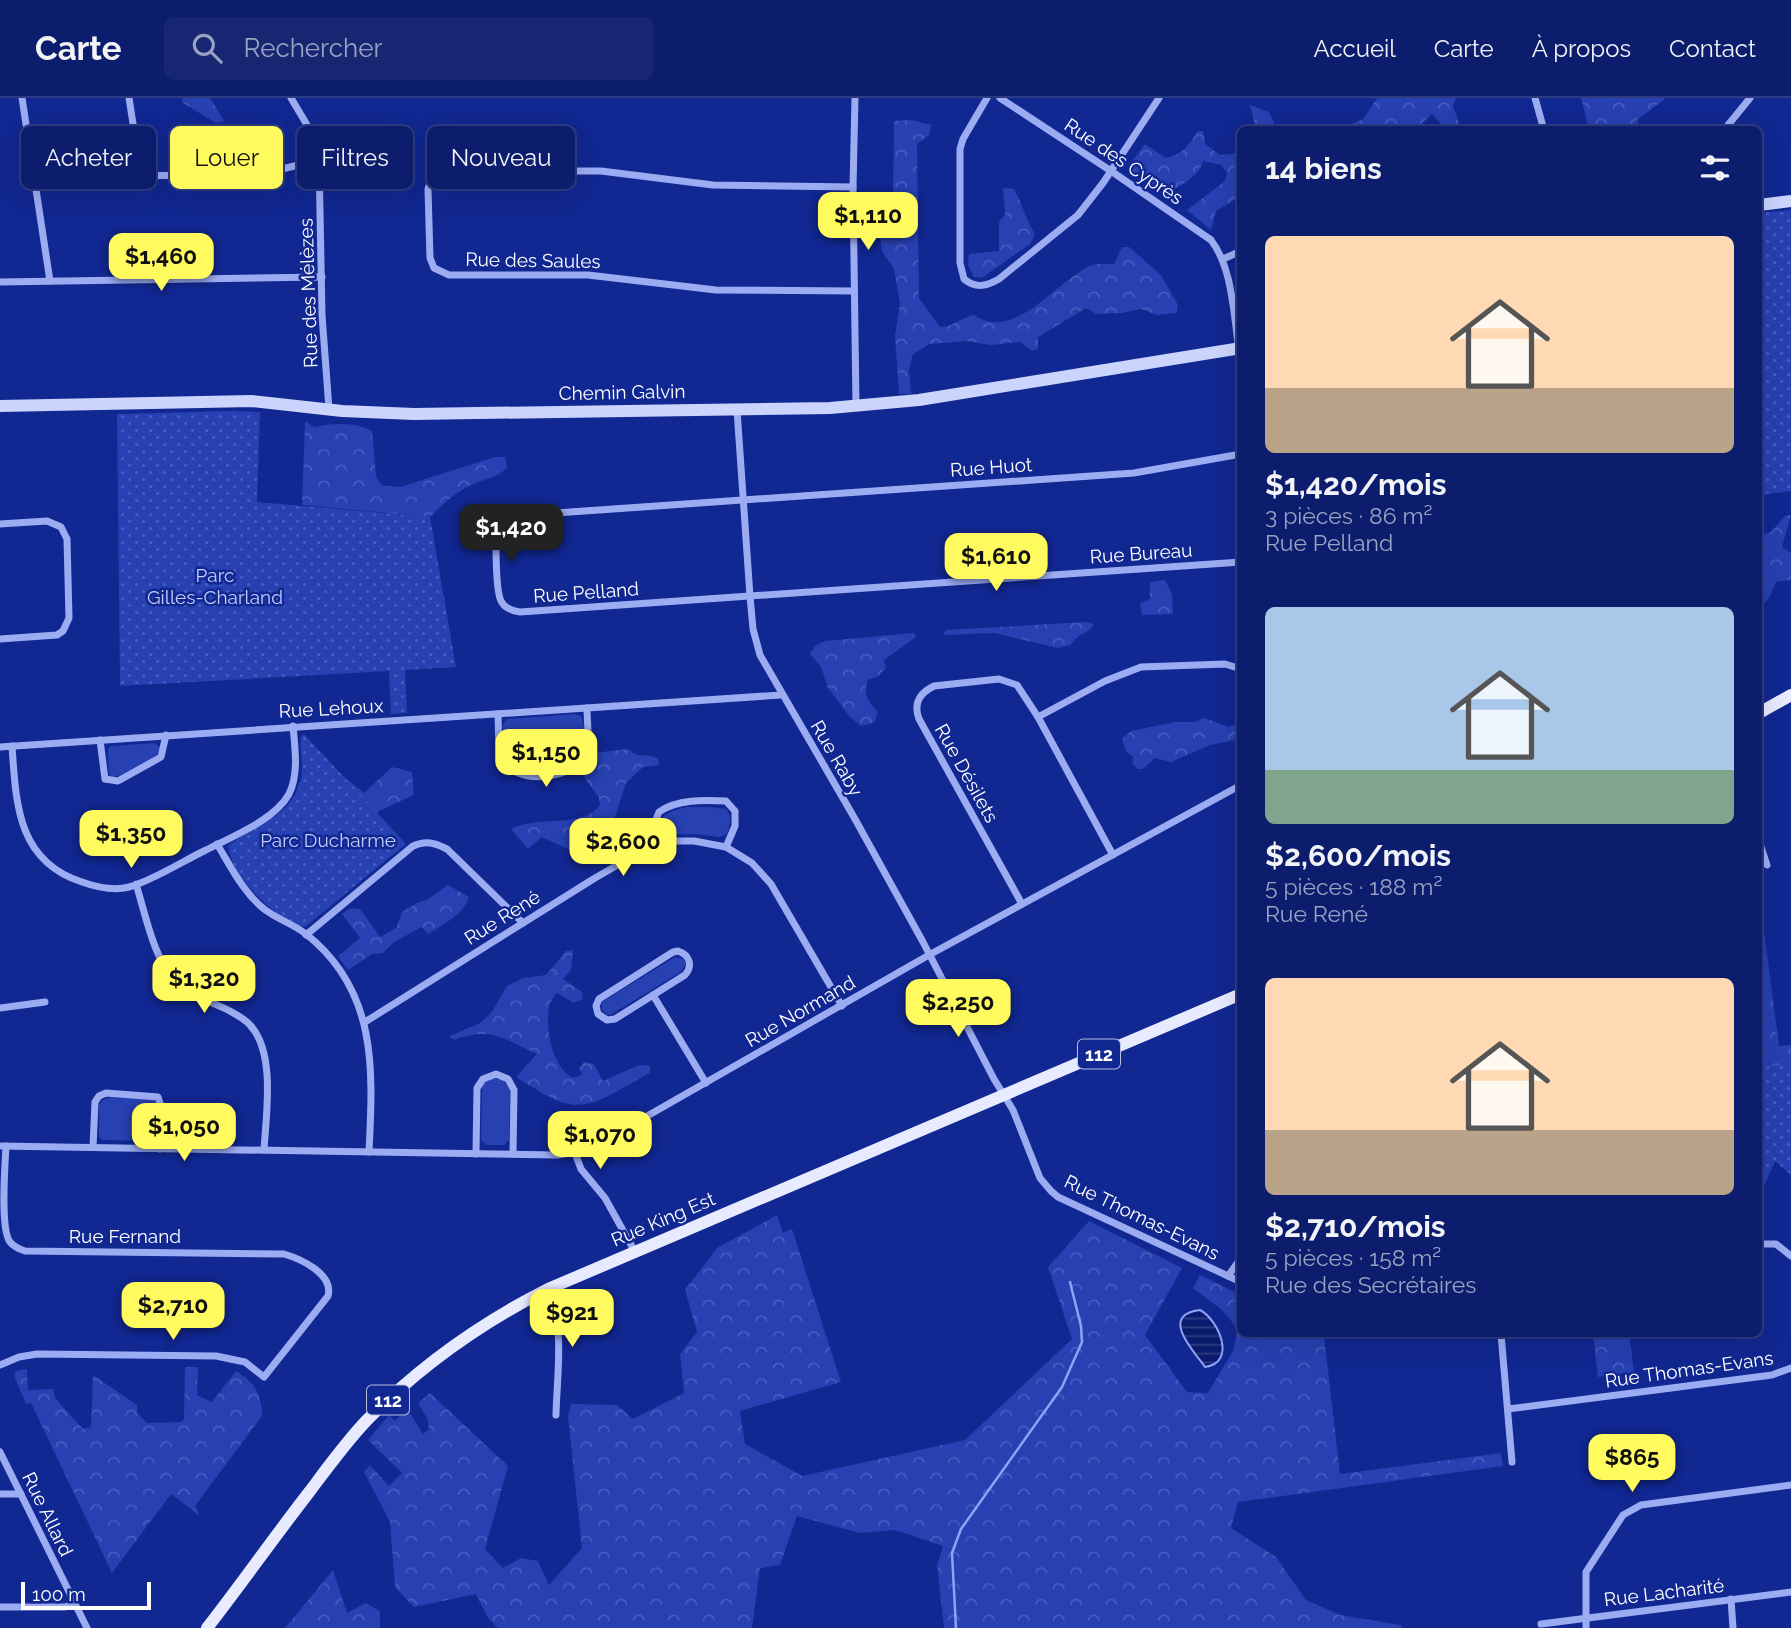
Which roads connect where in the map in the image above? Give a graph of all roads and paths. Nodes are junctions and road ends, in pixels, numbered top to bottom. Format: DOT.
graph roads {
  1 [pos="22,98"];
  2 [pos="129,98"];
  3 [pos="291,98"];
  4 [pos="855,98"];
  5 [pos="987,98"];
  6 [pos="1000,98"];
  7 [pos="1159,98"];
  8 [pos="1535,98"];
  9 [pos="1750,98"];
  10 [pos="26,126"];
  11 [pos="133,126"];
  12 [pos="308,126"];
  13 [pos="1543,126"];
  14 [pos="1727,126"];
  15 [pos="297,165"];
  16 [pos="1111,171"];
  17 [pos="156,175"];
  18 [pos="853,187"];
  19 [pos="36,189"];
  20 [pos="320,189"];
  21 [pos="1791,201"];
  22 [pos="1762,205"];
  23 [pos="1237,253"];
  24 [pos="1223,259"];
  25 [pos="322,277"];
  26 [pos="50,281"];
  27 [pos="0,282"];
  28 [pos="854,291"];
  29 [pos="1237,332"];
  30 [pos="1237,349"];
  31 [pos="0,406"];
  32 [pos="856,407"];
  33 [pos="329,409"];
  34 [pos="737,410"];
  35 [pos="1237,455"];
  36 [pos="743,500"];
  37 [pos="0,524"];
  38 [pos="1237,562"];
  39 [pos="750,596"];
  40 [pos="0,639"];
  41 [pos="1237,668"];
  42 [pos="781,695"];
  43 [pos="1791,695"];
  44 [pos="587,708"];
  45 [pos="1762,711"];
  46 [pos="498,714"];
  47 [pos="1038,717"];
  48 [pos="293,726"];
  49 [pos="166,735"];
  50 [pos="100,740"];
  51 [pos="12,746"];
  52 [pos="0,747"];
  53 [pos="1237,787"];
  54 [pos="217,844"];
  55 [pos="658,844"];
  56 [pos="726,847"];
  57 [pos="1762,850"];
  58 [pos="1113,855"];
  59 [pos="1767,865"];
  60 [pos="136,884"];
  61 [pos="1022,904"];
  62 [pos="523,923"];
  63 [pos="306,935"];
  64 [pos="929,955"];
  65 [pos="653,995"];
  66 [pos="1237,995"];
  67 [pos="45,1002"];
  68 [pos="842,1006"];
  69 [pos="0,1008"];
  70 [pos="365,1022"];
  71 [pos="706,1083"];
  72 [pos="1004,1094"];
  73 [pos="3,1146"];
  74 [pos="93,1147"];
  75 [pos="160,1149"];
  76 [pos="264,1150"];
  77 [pos="369,1152"];
  78 [pos="575,1153"];
  79 [pos="476,1154"];
  80 [pos="513,1154"];
  81 [pos="1762,1244"];
  82 [pos="635,1252"];
  83 [pos="1791,1256"];
  84 [pos="1237,1264"];
  85 [pos="1228,1276"];
  86 [pos="1237,1280"];
  87 [pos="548,1289"];
  88 [pos="1501,1337"];
  89 [pos="0,1365"];
  90 [pos="1791,1368"];
  91 [pos="1508,1409"];
  92 [pos="556,1415"];
  93 [pos="0,1452"];
  94 [pos="1512,1462"];
  95 [pos="1791,1485"];
  96 [pos="0,1494"];
  97 [pos="21,1494"];
  98 [pos="1791,1592"];
  99 [pos="1731,1600"];
  100 [pos="75,1603"];
  101 [pos="0,1607"];
  102 [pos="1584,1618"];
  103 [pos="1541,1624"];
  104 [pos="87,1628"];
  105 [pos="208,1628"];
  106 [pos="1586,1628"];
  107 [pos="1732,1628"];
  1 -- 10 [label="street"];
  2 -- 11 [label="street"];
  3 -- 12 [label="street, Rue des Mélèzes"];
  4 -- 18 [label="street"];
  5 -- 16 [label="street"];
  6 -- 16 [label="street, Rue des Cyprès"];
  7 -- 16 [label="street"];
  8 -- 13 [label="street"];
  9 -- 14 [label="street"];
  15 -- 17 [label="street"];
  16 -- 24 [label="street, Rue des Cyprès"];
  18 -- 28 [label="street"];
  18 -- 28 [label="street, Rue des Saules"];
  19 -- 26 [label="street"];
  20 -- 25 [label="street, Rue des Mélèzes"];
  21 -- 22 [label="street"];
  23 -- 24 [label="street"];
  24 -- 29 [label="street"];
  25 -- 26 [label="street"];
  25 -- 33 [label="street, Rue des Mélèzes"];
  26 -- 27 [label="street"];
  28 -- 32 [label="street"];
  30 -- 32 [label="street, Chemin Galvin"];
  31 -- 33 [label="street, Chemin Galvin"];
  32 -- 34 [label="street, Chemin Galvin"];
  33 -- 34 [label="street, Chemin Galvin"];
  34 -- 36 [label="street, Rue Raby"];
  35 -- 36 [label="street, Rue Huot"];
  36 -- 39 [label="street, Rue Raby"];
  36 -- 39 [label="street, Rue Pelland"];
  37 -- 40 [label="street"];
  38 -- 39 [label="street, Rue Bureau"];
  39 -- 42 [label="street, Rue Raby"];
  41 -- 47 [label="street"];
  42 -- 44 [label="street, Rue Lehoux"];
  42 -- 64 [label="street, Rue Raby"];
  43 -- 45 [label="main road"];
  44 -- 46 [label="street, Rue Lehoux"];
  44 -- 46 [label="street"];
  46 -- 48 [label="street, Rue Lehoux"];
  47 -- 58 [label="street, Rue Désilets"];
  47 -- 61 [label="street, Rue Désilets"];
  48 -- 49 [label="street, Rue Lehoux"];
  48 -- 54 [label="street"];
  49 -- 50 [label="street, Rue Lehoux"];
  49 -- 50 [label="street"];
  50 -- 51 [label="street, Rue Lehoux"];
  51 -- 52 [label="street, Rue Lehoux"];
  51 -- 60 [label="street"];
  53 -- 58 [label="street, Rue Normand"];
  54 -- 60 [label="street"];
  54 -- 63 [label="street"];
  55 -- 56 [label="street, Rue René"];
  55 -- 56 [label="street"];
  55 -- 62 [label="street, Rue René"];
  56 -- 68 [label="street, Rue René"];
  57 -- 59 [label="street"];
  58 -- 61 [label="street, Rue Normand"];
  60 -- 76 [label="street"];
  61 -- 64 [label="street, Rue Normand"];
  62 -- 63 [label="street"];
  62 -- 70 [label="street, Rue René"];
  63 -- 70 [label="street"];
  64 -- 68 [label="street, Rue Normand"];
  64 -- 72 [label="street, Rue Raby"];
  65 -- 65 [label="street"];
  65 -- 71 [label="street"];
  66 -- 72 [label="main road, Rue King Est / 112"];
  67 -- 69 [label="street"];
  68 -- 71 [label="street, Rue Normand"];
  70 -- 77 [label="street"];
  71 -- 78 [label="street, Rue Normand"];
  72 -- 82 [label="main road, Rue King Est / 112"];
  72 -- 85 [label="street, Rue Thomas-Evans"];
  73 -- 74 [label="street, Rue Normand"];
  73 -- 89 [label="street, Rue Fernand"];
  74 -- 75 [label="street, Rue Normand"];
  74 -- 75 [label="street"];
  75 -- 76 [label="street, Rue Normand"];
  76 -- 77 [label="street, Rue Normand"];
  77 -- 79 [label="street, Rue Normand"];
  78 -- 80 [label="street, Rue Normand"];
  78 -- 82 [label="street"];
  79 -- 80 [label="street, Rue Normand"];
  79 -- 80 [label="street"];
  81 -- 83 [label="street"];
  82 -- 87 [label="main road, Rue King Est / 112"];
  84 -- 85 [label="street"];
  85 -- 86 [label="street, Rue Thomas-Evans"];
  87 -- 92 [label="street"];
  87 -- 105 [label="main road, Rue King Est / 112"];
  88 -- 91 [label="street"];
  90 -- 91 [label="street, Rue Thomas-Evans"];
  91 -- 94 [label="street"];
  93 -- 97 [label="street, Rue Allard"];
  95 -- 102 [label="street"];
  96 -- 97 [label="street"];
  97 -- 100 [label="street, Rue Allard"];
  98 -- 99 [label="street, Rue Lacharité"];
  99 -- 102 [label="street, Rue Lacharité"];
  99 -- 107 [label="street"];
  100 -- 101 [label="street"];
  100 -- 104 [label="street, Rue Allard"];
  102 -- 103 [label="street, Rue Lacharité"];
  102 -- 106 [label="street"];
}
